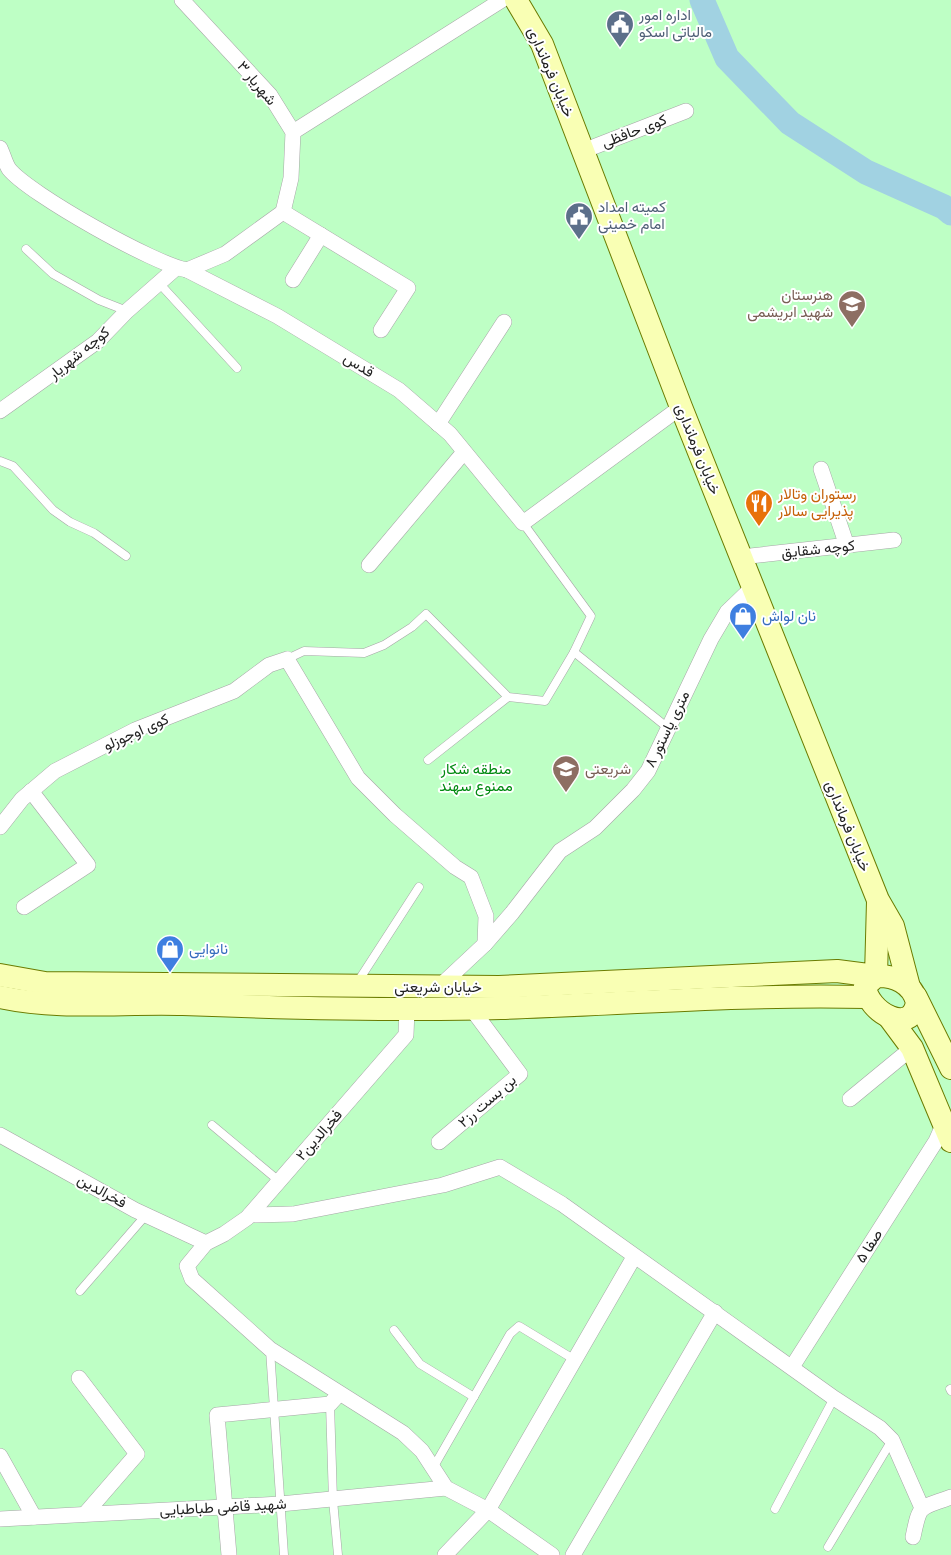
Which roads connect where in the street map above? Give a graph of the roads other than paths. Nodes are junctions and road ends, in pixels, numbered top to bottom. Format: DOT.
graph roads {
  1 [pos="182,0"];
  2 [pos="502,0"];
  3 [pos="516,0"];
  4 [pos="686,111"];
  5 [pos="293,132"];
  6 [pos="0,148"];
  7 [pos="583,151"];
  8 [pos="283,212"];
  9 [pos="321,235"];
  10 [pos="26,248"];
  11 [pos="181,269"];
  12 [pos="293,280"];
  13 [pos="159,283"];
  14 [pos="127,311"];
  15 [pos="504,322"];
  16 [pos="381,330"];
  17 [pos="237,368"];
  18 [pos="681,407"];
  19 [pos="0,411"];
  20 [pos="438,424"];
  21 [pos="464,452"];
  22 [pos="0,461"];
  23 [pos="821,469"];
  24 [pos="523,523"];
  25 [pos="894,540"];
  26 [pos="847,546"];
  27 [pos="126,556"];
  28 [pos="741,557"];
  29 [pos="369,565"];
  30 [pos="753,587"];
  31 [pos="574,652"];
  32 [pos="287,658"];
  33 [pos="508,697"];
  34 [pos="668,728"];
  35 [pos="428,760"];
  36 [pos="31,791"];
  37 [pos="0,827"];
  38 [pos="419,887"];
  39 [pos="878,900"];
  40 [pos="24,907"];
  41 [pos="485,944"];
  42 [pos="0,975"];
  43 [pos="876,976"];
  44 [pos="789,984"];
  45 [pos="354,986"];
  46 [pos="439,987"];
  47 [pos="912,992"];
  48 [pos="233,996"];
  49 [pos="0,997"];
  50 [pos="867,997"];
  51 [pos="471,1008"];
  52 [pos="407,1010"];
  53 [pos="890,1017"];
  54 [pos="912,1048"];
  55 [pos="951,1068"];
  56 [pos="850,1100"];
  57 [pos="212,1125"];
  58 [pos="947,1132"];
  59 [pos="0,1135"];
  60 [pos="439,1142"];
  61 [pos="279,1181"];
  62 [pos="146,1215"];
  63 [pos="250,1215"];
  64 [pos="206,1242"];
  65 [pos="634,1257"];
  66 [pos="80,1291"];
  67 [pos="715,1312"];
  68 [pos="394,1330"];
  69 [pos="270,1349"];
  70 [pos="575,1360"];
  71 [pos="792,1367"];
  72 [pos="79,1378"];
  73 [pos="474,1397"];
  74 [pos="834,1398"];
  75 [pos="335,1399"];
  76 [pos="273,1409"];
  77 [pos="892,1440"];
  78 [pos="0,1456"];
  79 [pos="433,1468"];
  80 [pos="446,1488"];
  81 [pos="951,1497"];
  82 [pos="333,1500"];
  83 [pos="280,1504"];
  84 [pos="225,1507"];
  85 [pos="922,1508"];
  86 [pos="775,1509"];
  87 [pos="488,1510"];
  88 [pos="86,1514"];
  89 [pos="34,1517"];
  90 [pos="0,1519"];
  91 [pos="913,1537"];
  92 [pos="828,1546"];
  93 [pos="229,1555"];
  94 [pos="284,1555"];
  95 [pos="338,1555"];
  96 [pos="445,1555"];
  97 [pos="552,1555"];
  98 [pos="574,1555"];
  1 -- 5 [label="street, شهریار ۳"];
  2 -- 5 [label="street"];
  3 -- 7 [label="main road, خیابان فرمانداری"];
  4 -- 7 [label="street, کوی حافظی"];
  5 -- 8 [label="street"];
  6 -- 11 [label="street, قدس"];
  7 -- 18 [label="main road, خیابان فرمانداری"];
  8 -- 9 [label="street"];
  8 -- 11 [label="street, کوچه شهریار"];
  9 -- 12 [label="street"];
  9 -- 16 [label="street"];
  10 -- 14 [label="lane"];
  11 -- 13 [label="street, کوچه شهریار"];
  11 -- 20 [label="street, قدس"];
  13 -- 14 [label="street, کوچه شهریار"];
  13 -- 17 [label="lane"];
  14 -- 19 [label="street, کوچه شهریار"];
  15 -- 20 [label="street"];
  18 -- 24 [label="street"];
  18 -- 28 [label="main road, خیابان فرمانداری"];
  20 -- 21 [label="street, قدس"];
  21 -- 24 [label="street, قدس"];
  21 -- 29 [label="street"];
  22 -- 27 [label="lane"];
  23 -- 26 [label="street"];
  24 -- 31 [label="lane"];
  25 -- 26 [label="street, کوچه شقایق"];
  26 -- 28 [label="street, کوچه شقایق"];
  28 -- 30 [label="main road, خیابان فرمانداری"];
  30 -- 34 [label="street, ۸ متری پاستور"];
  30 -- 39 [label="main road, خیابان فرمانداری"];
  31 -- 33 [label="lane"];
  31 -- 34 [label="lane"];
  32 -- 33 [label="lane"];
  32 -- 36 [label="street, کوی اوجوزلو"];
  32 -- 41 [label="street"];
  33 -- 35 [label="lane"];
  34 -- 41 [label="street, ۸ متری پاستور"];
  36 -- 37 [label="street, کوی اوجوزلو"];
  36 -- 40 [label="street"];
  38 -- 45 [label="lane"];
  39 -- 43 [label="main road, خیابان فرمانداری"];
  39 -- 47 [label="main road, خیابان فرمانداری"];
  41 -- 46 [label="street, ۸ متری پاستور"];
  42 -- 48 [label="main road, خیابان شریعتی"];
  43 -- 44 [label="main road, خیابان شریعتی"];
  43 -- 47 [label="main road"];
  43 -- 50 [label="main road"];
  44 -- 46 [label="main road, خیابان شریعتی"];
  44 -- 50 [label="main road, خیابان شریعتی"];
  44 -- 51 [label="main road, خیابان شریعتی"];
  45 -- 46 [label="main road, خیابان شریعتی"];
  45 -- 48 [label="main road, خیابان شریعتی"];
  47 -- 53 [label="main road"];
  47 -- 55 [label="main road"];
  48 -- 49 [label="main road, خیابان شریعتی"];
  48 -- 52 [label="main road, خیابان شریعتی"];
  50 -- 53 [label="main road"];
  51 -- 52 [label="main road, خیابان شریعتی"];
  51 -- 60 [label="street, بن بست رز۲"];
  52 -- 61 [label="street, فخرالدین۲"];
  53 -- 54 [label="main road"];
  54 -- 56 [label="street"];
  54 -- 58 [label="main road"];
  57 -- 61 [label="lane"];
  58 -- 71 [label="street, صفا ۵"];
  59 -- 62 [label="street, فخرالدین"];
  61 -- 63 [label="street, فخرالدین۲"];
  62 -- 64 [label="street, فخرالدین"];
  62 -- 66 [label="lane"];
  63 -- 64 [label="street, فخرالدین۲"];
  63 -- 65 [label="street"];
  64 -- 69 [label="street"];
  65 -- 67 [label="street"];
  65 -- 70 [label="street"];
  67 -- 71 [label="street"];
  67 -- 98 [label="street"];
  68 -- 73 [label="lane"];
  69 -- 75 [label="street"];
  69 -- 76 [label="lane"];
  70 -- 73 [label="lane"];
  70 -- 87 [label="street"];
  71 -- 74 [label="street"];
  72 -- 88 [label="street"];
  73 -- 79 [label="lane"];
  74 -- 77 [label="street"];
  74 -- 86 [label="lane"];
  75 -- 76 [label="street"];
  75 -- 79 [label="street"];
  75 -- 82 [label="lane"];
  76 -- 83 [label="lane"];
  76 -- 84 [label="street"];
  77 -- 85 [label="street"];
  77 -- 92 [label="lane"];
  78 -- 89 [label="street"];
  79 -- 80 [label="street"];
  80 -- 82 [label="street, شهید قاضی طباطبایی"];
  80 -- 87 [label="street"];
  81 -- 85 [label="street"];
  82 -- 83 [label="street, شهید قاضی طباطبایی"];
  82 -- 95 [label="lane"];
  83 -- 84 [label="street, شهید قاضی طباطبایی"];
  83 -- 94 [label="lane"];
  84 -- 88 [label="street, شهید قاضی طباطبایی"];
  84 -- 93 [label="street"];
  85 -- 91 [label="street"];
  87 -- 96 [label="street"];
  87 -- 97 [label="street"];
  88 -- 89 [label="street, شهید قاضی طباطبایی"];
  89 -- 90 [label="street, شهید قاضی طباطبایی"];
}
